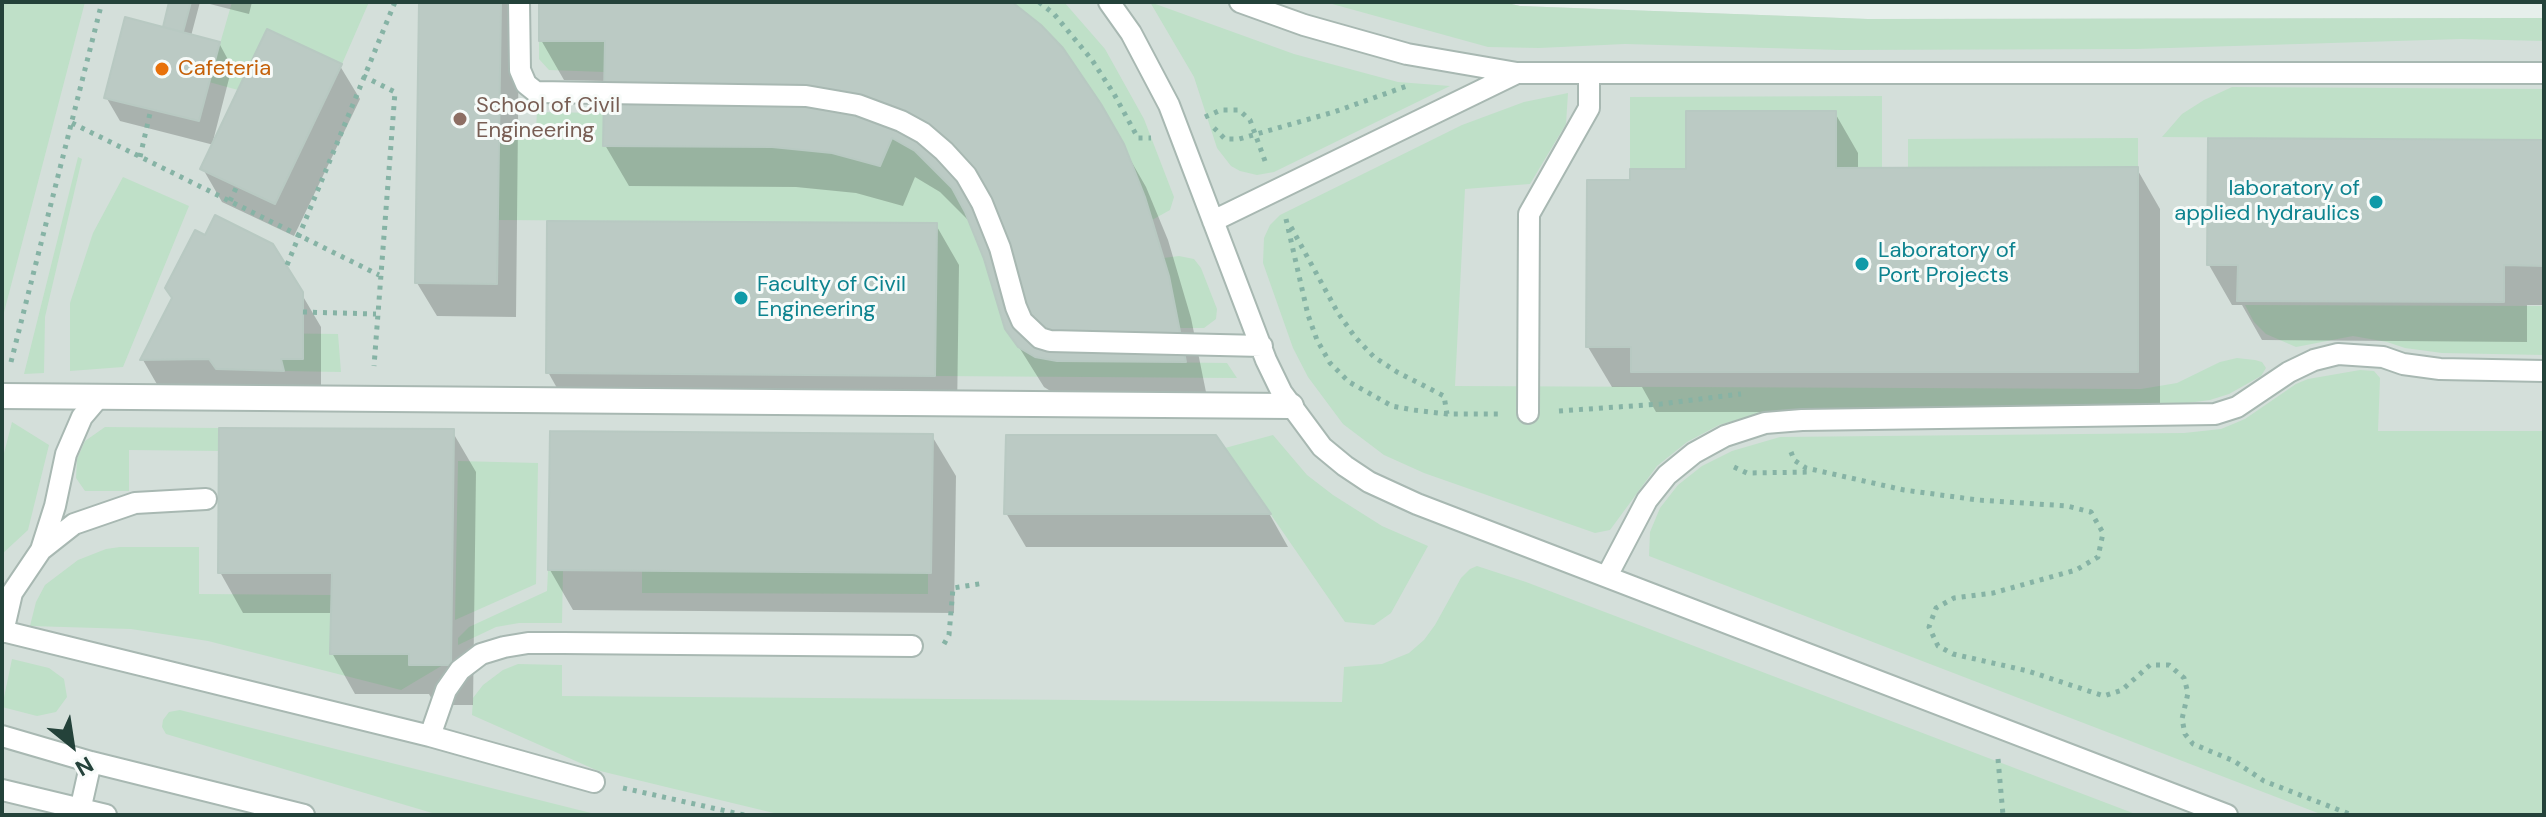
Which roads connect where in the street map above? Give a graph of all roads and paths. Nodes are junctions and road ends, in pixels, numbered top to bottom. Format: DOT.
graph roads {
  1 [pos="102,2"];
  2 [pos="395,2"];
  3 [pos="519,2"];
  4 [pos="1039,2"];
  5 [pos="1109,2"];
  6 [pos="1240,2"];
  7 [pos="1444,60"];
  8 [pos="1517,73"];
  9 [pos="1589,73"];
  10 [pos="2544,73"];
  11 [pos="363,76"];
  12 [pos="151,109"];
  13 [pos="1208,116"];
  14 [pos="71,122"];
  15 [pos="1178,128"];
  16 [pos="1255,135"];
  17 [pos="140,157"];
  18 [pos="237,186"];
  19 [pos="230,201"];
  20 [pos="1213,221"];
  21 [pos="299,235"];
  22 [pos="287,265"];
  23 [pos="379,275"];
  24 [pos="303,312"];
  25 [pos="376,314"];
  26 [pos="375,342"];
  27 [pos="1262,346"];
  28 [pos="10,365"];
  29 [pos="2544,371"];
  30 [pos="2,396"];
  31 [pos="99,397"];
  32 [pos="1698,400"];
  33 [pos="1291,406"];
  34 [pos="1528,413"];
  35 [pos="1447,414"];
  36 [pos="1820,471"];
  37 [pos="206,499"];
  38 [pos="41,550"];
  39 [pos="1607,576"];
  40 [pos="985,583"];
  41 [pos="2,632"];
  42 [pos="949,635"];
  43 [pos="912,646"];
  44 [pos="1996,726"];
  45 [pos="2,736"];
  46 [pos="430,736"];
  47 [pos="91,762"];
  48 [pos="594,782"];
  49 [pos="2,790"];
  50 [pos="80,812"];
  51 [pos="106,815"];
  52 [pos="304,815"];
  53 [pos="744,815"];
  54 [pos="2003,815"];
  55 [pos="2227,815"];
  56 [pos="2352,815"];
  1 -- 14 [label="path"];
  2 -- 11 [label="path"];
  3 -- 27 [label="lane"];
  4 -- 15 [label="path"];
  5 -- 15 [label="lane"];
  6 -- 7 [label="lane"];
  7 -- 8 [label="lane"];
  7 -- 16 [label="path"];
  8 -- 9 [label="lane"];
  8 -- 20 [label="lane"];
  9 -- 10 [label="lane"];
  9 -- 34 [label="lane"];
  11 -- 21 [label="path"];
  11 -- 23 [label="path"];
  12 -- 17 [label="path"];
  13 -- 15 [label="path"];
  13 -- 16 [label="path"];
  13 -- 16 [label="path"];
  14 -- 17 [label="path"];
  14 -- 28 [label="path"];
  15 -- 20 [label="lane"];
  17 -- 19 [label="path"];
  18 -- 19 [label="path"];
  19 -- 21 [label="path"];
  20 -- 27 [label="lane"];
  21 -- 22 [label="path"];
  21 -- 23 [label="path"];
  23 -- 25 [label="path"];
  24 -- 25 [label="path"];
  25 -- 26 [label="path"];
  27 -- 33 [label="lane"];
  29 -- 39 [label="lane"];
  30 -- 31 [label="street"];
  31 -- 33 [label="street"];
  31 -- 38 [label="lane"];
  32 -- 34 [label="path"];
  33 -- 39 [label="lane"];
  34 -- 35 [label="path"];
  35 -- 35 [label="path"];
  36 -- 56 [label="path"];
  37 -- 38 [label="lane"];
  38 -- 41 [label="lane"];
  39 -- 44 [label="lane"];
  40 -- 42 [label="path"];
  41 -- 46 [label="lane"];
  43 -- 46 [label="lane"];
  44 -- 54 [label="path"];
  44 -- 55 [label="lane"];
  45 -- 47 [label="lane"];
  46 -- 48 [label="lane"];
  47 -- 50 [label="lane"];
  47 -- 52 [label="lane"];
  48 -- 53 [label="path"];
  49 -- 50 [label="lane"];
  50 -- 51 [label="lane"];
}
